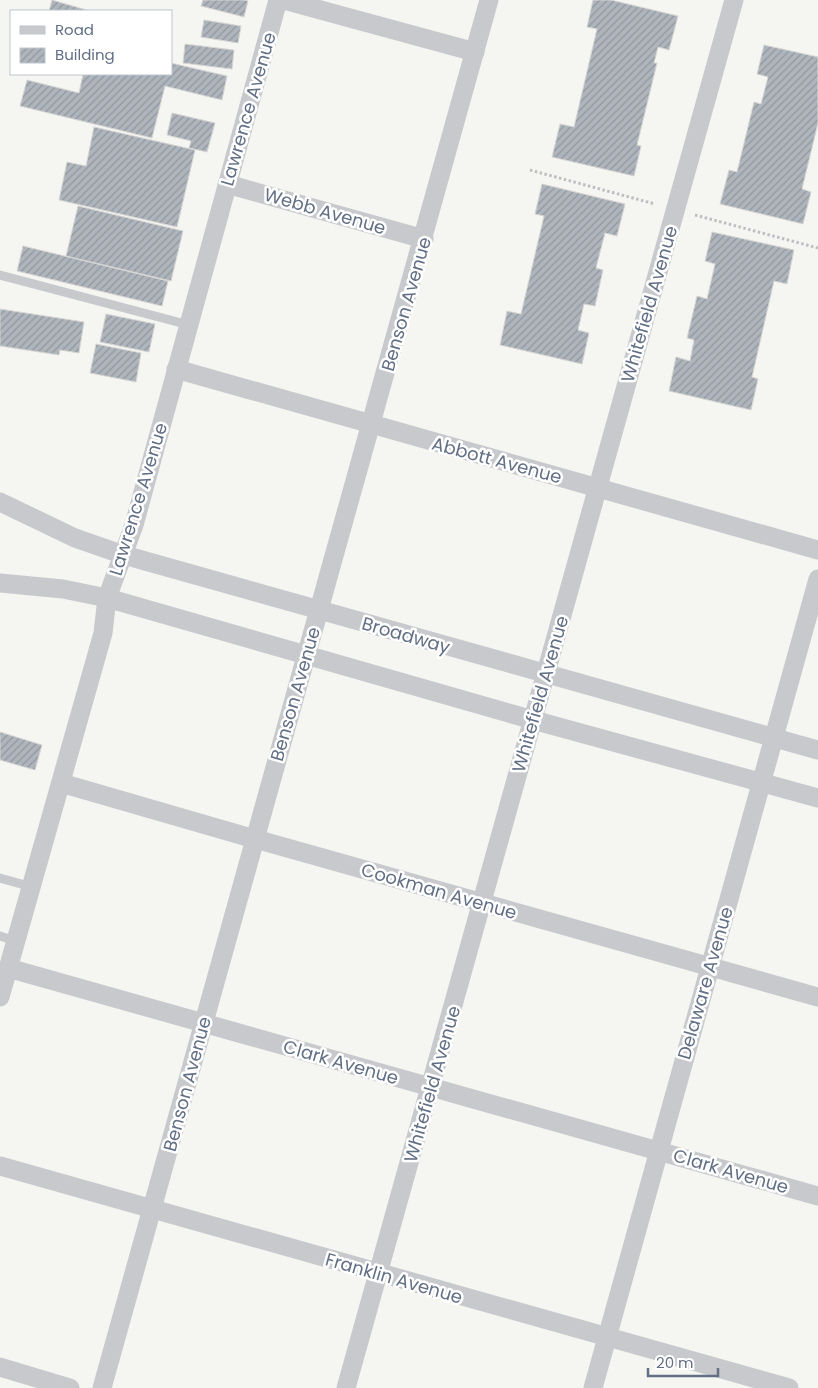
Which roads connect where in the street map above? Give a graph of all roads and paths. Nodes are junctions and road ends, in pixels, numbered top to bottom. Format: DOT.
graph roads {
  1 [pos="278,0"];
  2 [pos="284,0"];
  3 [pos="489,0"];
  4 [pos="734,0"];
  5 [pos="475,52"];
  6 [pos="227,184"];
  7 [pos="424,239"];
  8 [pos="0,275"];
  9 [pos="188,325"];
  10 [pos="176,369"];
  11 [pos="372,425"];
  12 [pos="597,487"];
  13 [pos="0,502"];
  14 [pos="818,550"];
  15 [pos="124,555"];
  16 [pos="818,579"];
  17 [pos="0,583"];
  18 [pos="107,598"];
  19 [pos="319,610"];
  20 [pos="306,655"];
  21 [pos="546,675"];
  22 [pos="533,720"];
  23 [pos="774,737"];
  24 [pos="818,750"];
  25 [pos="762,782"];
  26 [pos="61,783"];
  27 [pos="818,798"];
  28 [pos="255,840"];
  29 [pos="0,878"];
  30 [pos="32,887"];
  31 [pos="482,902"];
  32 [pos="8,938"];
  33 [pos="710,967"];
  34 [pos="8,968"];
  35 [pos="0,997"];
  36 [pos="818,997"];
  37 [pos="204,1023"];
  38 [pos="430,1088"];
  39 [pos="659,1150"];
  40 [pos="0,1166"];
  41 [pos="818,1196"];
  42 [pos="153,1209"];
  43 [pos="379,1274"];
  44 [pos="607,1338"];
  45 [pos="0,1367"];
  46 [pos="70,1388"];
  47 [pos="102,1388"];
  48 [pos="346,1388"];
  49 [pos="593,1388"];
  50 [pos="789,1388"];
  1 -- 6 [label="street, Lawrence Avenue"];
  2 -- 5 [label="street"];
  3 -- 5 [label="street, Benson Avenue"];
  4 -- 12 [label="street, Whitefield Avenue"];
  5 -- 7 [label="street, Benson Avenue"];
  6 -- 7 [label="street, Webb Avenue"];
  6 -- 9 [label="street, Lawrence Avenue"];
  7 -- 11 [label="street, Benson Avenue"];
  8 -- 9 [label="lane"];
  9 -- 10 [label="street, Lawrence Avenue"];
  10 -- 11 [label="street, Abbott Avenue"];
  10 -- 15 [label="street, Lawrence Avenue"];
  11 -- 12 [label="street, Abbott Avenue"];
  11 -- 19 [label="street, Benson Avenue"];
  12 -- 14 [label="street, Abbott Avenue"];
  12 -- 21 [label="street, Whitefield Avenue"];
  13 -- 15 [label="street, Broadway"];
  15 -- 18 [label="street, Lawrence Avenue"];
  15 -- 19 [label="street, Broadway"];
  16 -- 23 [label="street, Delaware Avenue"];
  17 -- 18 [label="street"];
  18 -- 20 [label="street"];
  18 -- 26 [label="street, Lawrence Avenue"];
  19 -- 20 [label="street, Benson Avenue"];
  19 -- 21 [label="street, Broadway"];
  20 -- 22 [label="street"];
  20 -- 28 [label="street, Benson Avenue"];
  21 -- 22 [label="street, Whitefield Avenue"];
  21 -- 23 [label="street, Broadway"];
  22 -- 25 [label="street"];
  22 -- 31 [label="street, Whitefield Avenue"];
  23 -- 24 [label="street, Broadway"];
  23 -- 25 [label="street, Delaware Avenue"];
  25 -- 27 [label="street"];
  25 -- 33 [label="street, Delaware Avenue"];
  26 -- 28 [label="street, Cookman Avenue"];
  26 -- 30 [label="street, Lawrence Avenue"];
  28 -- 31 [label="street, Cookman Avenue"];
  28 -- 37 [label="street, Benson Avenue"];
  29 -- 30 [label="lane"];
  30 -- 32 [label="street, Lawrence Avenue"];
  31 -- 33 [label="street, Cookman Avenue"];
  31 -- 38 [label="street, Whitefield Avenue"];
  32 -- 34 [label="street, Lawrence Avenue"];
  33 -- 36 [label="street, Cookman Avenue"];
  33 -- 39 [label="street, Delaware Avenue"];
  34 -- 35 [label="street, Lawrence Avenue"];
  34 -- 37 [label="street, Clark Avenue"];
  37 -- 38 [label="street, Clark Avenue"];
  37 -- 42 [label="street, Benson Avenue"];
  38 -- 39 [label="street, Clark Avenue"];
  38 -- 43 [label="street, Whitefield Avenue"];
  39 -- 41 [label="street, Clark Avenue"];
  39 -- 44 [label="street, Delaware Avenue"];
  40 -- 42 [label="street, Franklin Avenue"];
  42 -- 43 [label="street, Franklin Avenue"];
  42 -- 47 [label="street, Benson Avenue"];
  43 -- 44 [label="street, Franklin Avenue"];
  43 -- 48 [label="street, Whitefield Avenue"];
  44 -- 49 [label="street, Delaware Avenue"];
  44 -- 50 [label="street, Franklin Avenue"];
  45 -- 46 [label="street"];
}
